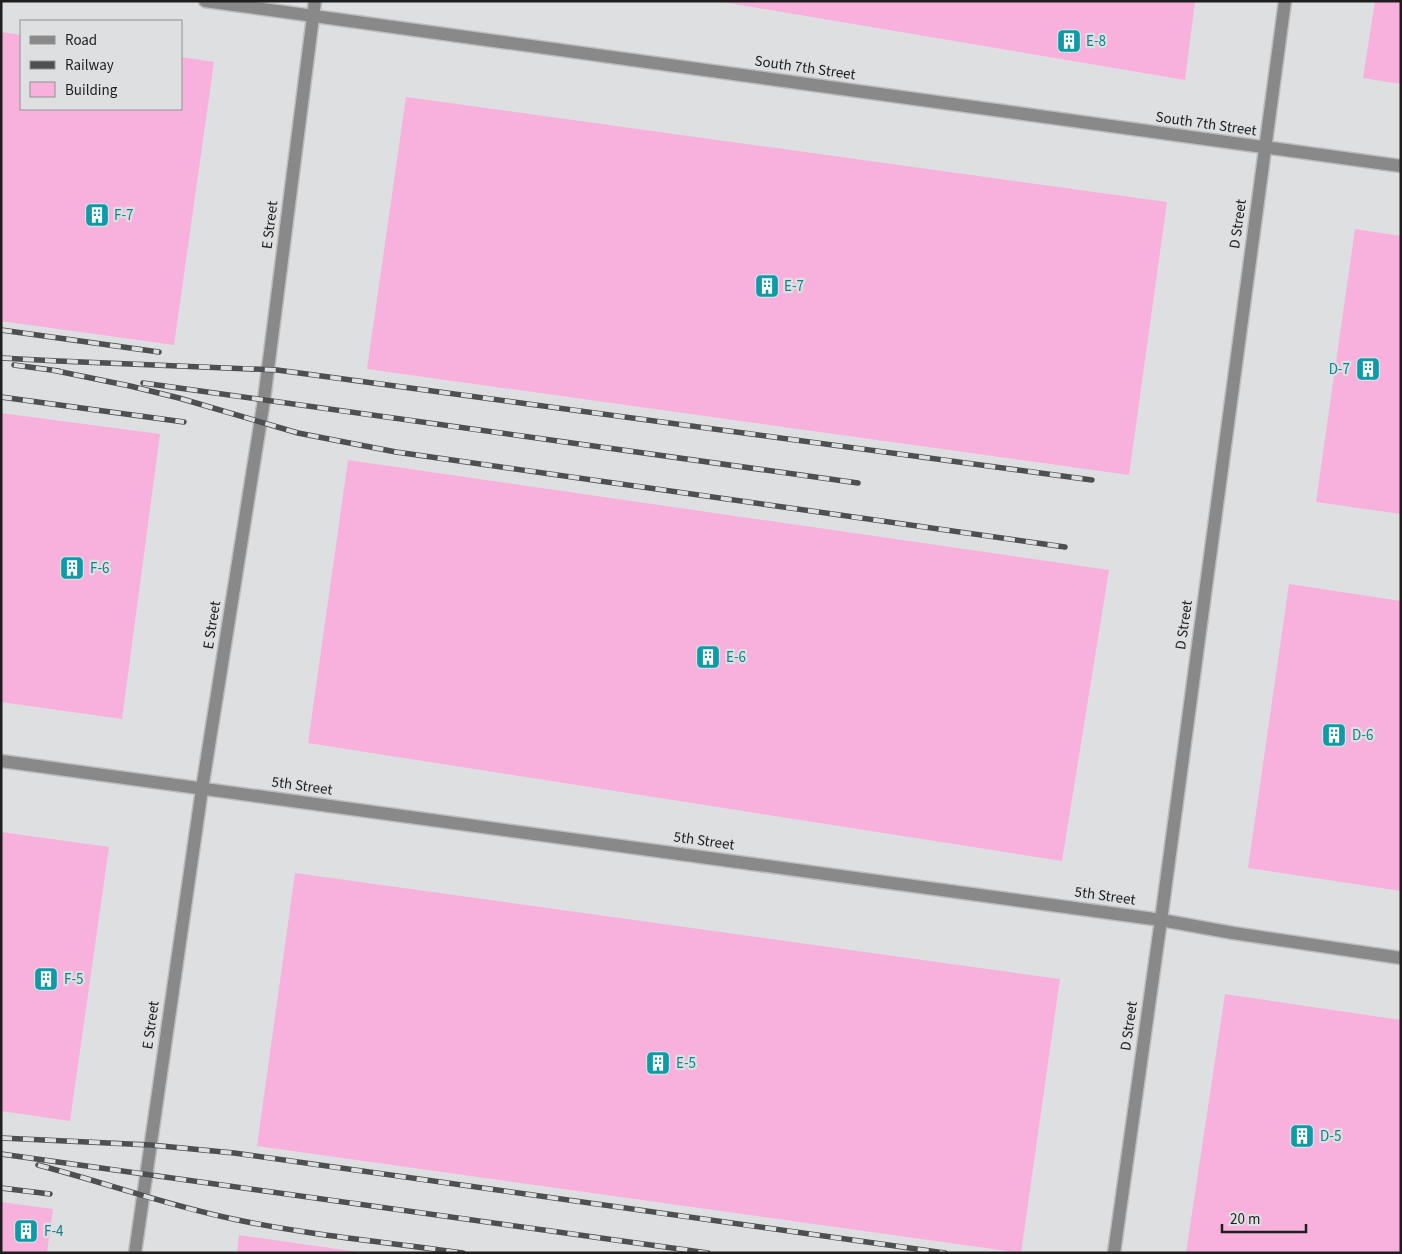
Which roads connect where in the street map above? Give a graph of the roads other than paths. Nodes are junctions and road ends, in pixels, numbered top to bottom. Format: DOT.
graph roads {
  1 [pos="205,1"];
  2 [pos="315,1"];
  3 [pos="1285,1"];
  4 [pos="313,17"];
  5 [pos="1265,148"];
  6 [pos="1401,166"];
  7 [pos="1,761"];
  8 [pos="202,789"];
  9 [pos="1161,920"];
  10 [pos="1401,958"];
  11 [pos="135,1253"];
  12 [pos="1114,1253"];
  1 -- 4 [label="lane, South 7th Street"];
  2 -- 4 [label="lane, E Street"];
  3 -- 5 [label="lane, D Street"];
  4 -- 5 [label="lane, South 7th Street"];
  4 -- 8 [label="lane, E Street"];
  5 -- 6 [label="lane, South 7th Street"];
  5 -- 9 [label="lane, D Street"];
  7 -- 8 [label="lane, 5th Street"];
  8 -- 9 [label="lane, 5th Street"];
  8 -- 11 [label="lane, E Street"];
  9 -- 10 [label="lane, 5th Street"];
  9 -- 12 [label="lane, D Street"];
}
